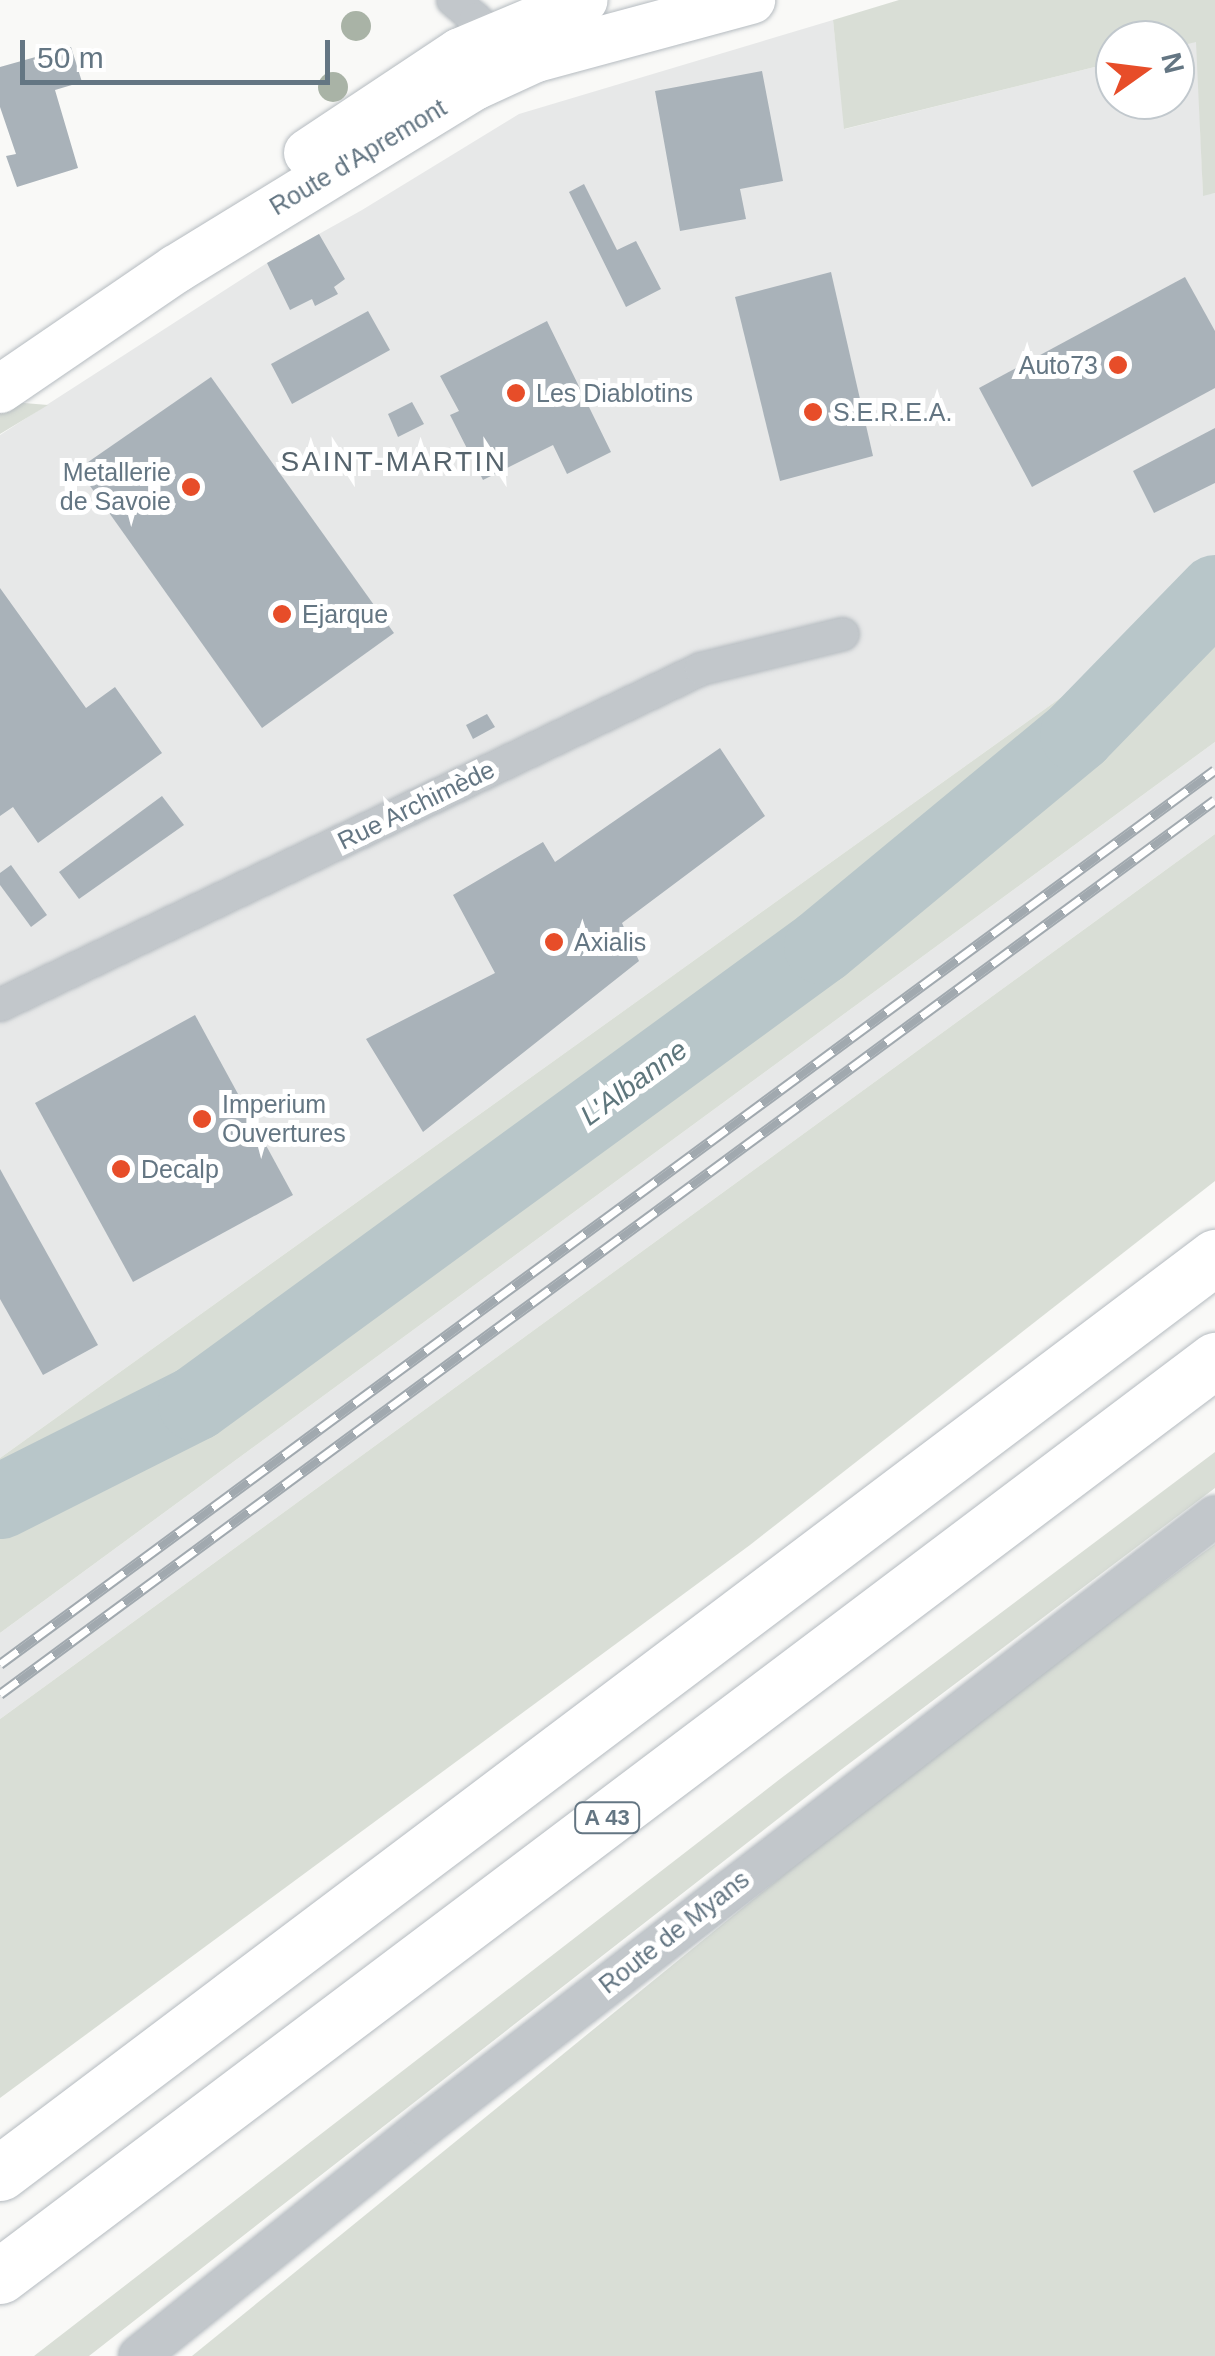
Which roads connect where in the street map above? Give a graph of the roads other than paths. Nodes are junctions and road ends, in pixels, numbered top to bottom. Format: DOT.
graph roads {
  1 [pos="454,0"];
  2 [pos="584,0"];
  3 [pos="751,0"];
  4 [pos="500,54"];
  5 [pos="0,385"];
  6 [pos="844,634"];
  7 [pos="0,1005"];
  8 [pos="1215,1257"];
  9 [pos="1215,1360"];
  10 [pos="1215,1516"];
  11 [pos="0,2173"];
  12 [pos="0,2276"];
  13 [pos="139,2356"];
  1 -- 4 [label="street"];
  2 -- 4 [label="main road, Route d'Apremont"];
  3 -- 4 [label="main road, Route d'Apremont"];
  4 -- 5 [label="main road, Route d'Apremont"];
  6 -- 7 [label="street, Rue Archimède"];
  8 -- 11 [label="highway"];
  9 -- 12 [label="highway, A 43"];
  10 -- 13 [label="street, Route de Myans"];
}
